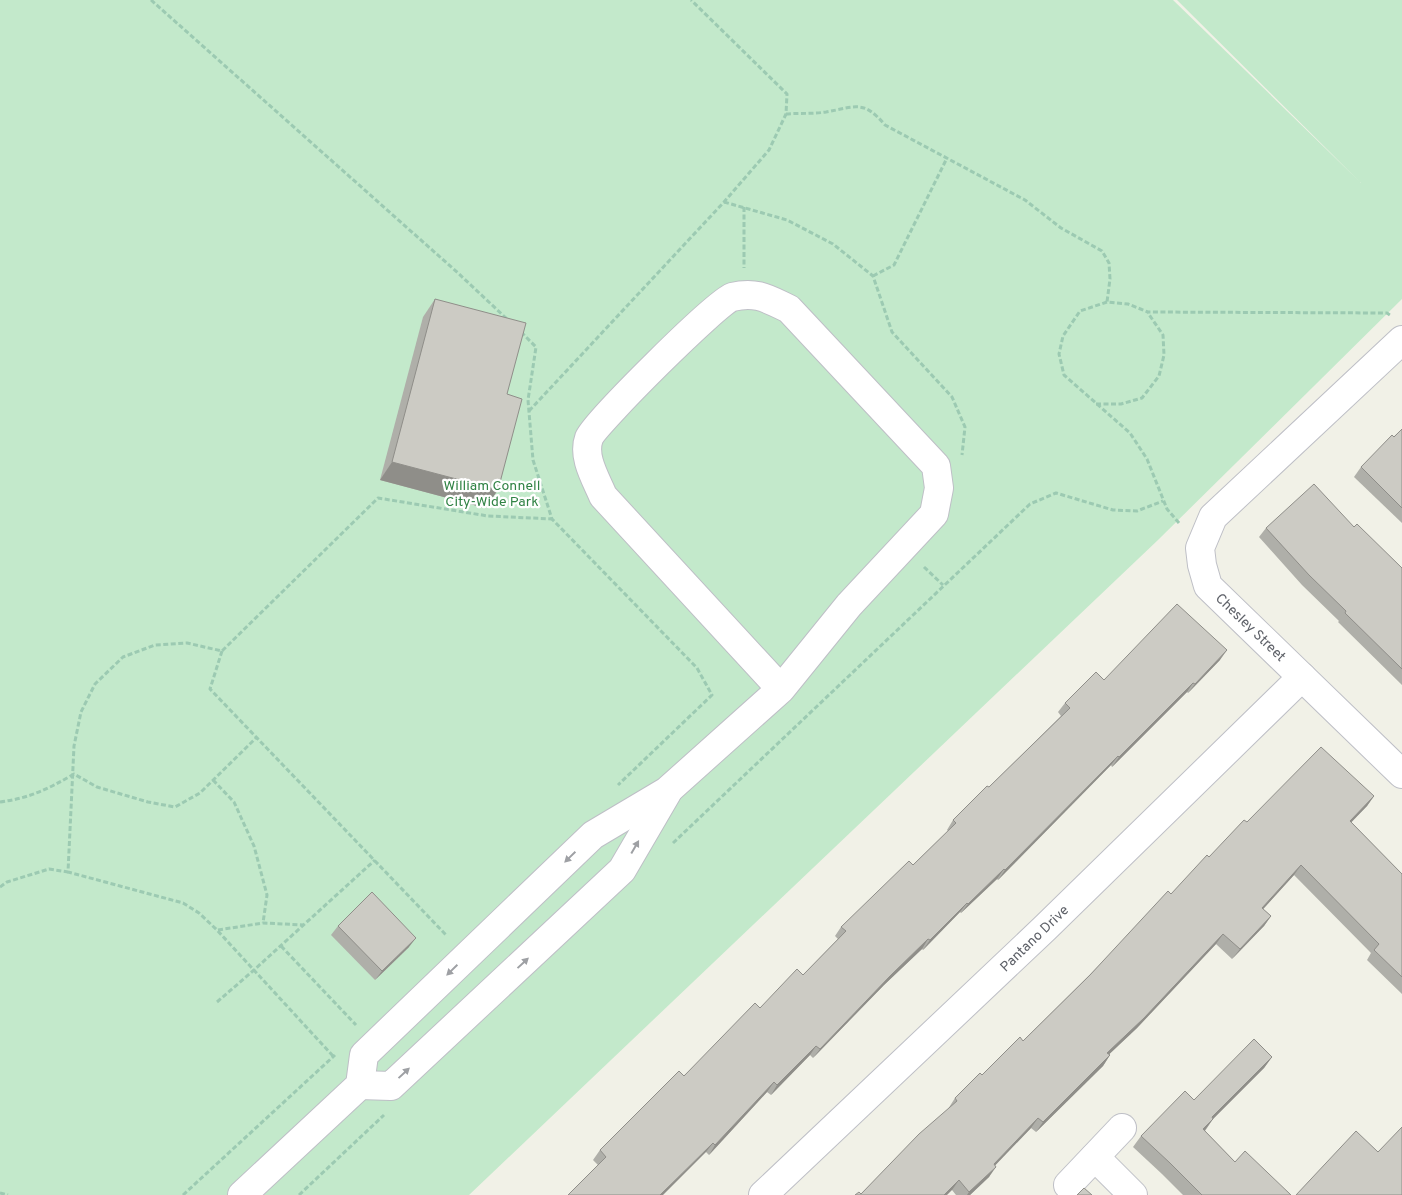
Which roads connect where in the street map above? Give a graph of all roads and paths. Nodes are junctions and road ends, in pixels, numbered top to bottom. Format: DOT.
graph roads {
  1 [pos="151,0"];
  2 [pos="691,0"];
  3 [pos="786,114"];
  4 [pos="947,158"];
  5 [pos="724,202"];
  6 [pos="744,208"];
  7 [pos="873,276"];
  8 [pos="744,296"];
  9 [pos="1107,302"];
  10 [pos="1148,312"];
  11 [pos="1398,328"];
  12 [pos="1096,404"];
  13 [pos="529,412"];
  14 [pos="939,488"];
  15 [pos="1163,502"];
  16 [pos="552,519"];
  17 [pos="1205,537"];
  18 [pos="222,651"];
  19 [pos="1302,677"];
  20 [pos="781,689"];
  21 [pos="257,737"];
  22 [pos="74,774"];
  23 [pos="1402,774"];
  24 [pos="213,780"];
  25 [pos="611,791"];
  26 [pos="668,791"];
  27 [pos="0,802"];
  28 [pos="666,849"];
  29 [pos="375,860"];
  30 [pos="68,872"];
  31 [pos="0,887"];
  32 [pos="263,923"];
  33 [pos="303,926"];
  34 [pos="217,930"];
  35 [pos="453,942"];
  36 [pos="281,946"];
  37 [pos="254,970"];
  38 [pos="217,1002"];
  39 [pos="361,1030"];
  40 [pos="339,1051"];
  41 [pos="334,1056"];
  42 [pos="360,1085"];
  43 [pos="1122,1128"];
  44 [pos="1095,1157"];
  45 [pos="1068,1185"];
  46 [pos="0,1193"];
  47 [pos="8,1195"];
  48 [pos="183,1195"];
  49 [pos="242,1195"];
  50 [pos="299,1195"];
  51 [pos="763,1195"];
  52 [pos="1133,1195"];
  1 -- 13 [label="path"];
  2 -- 3 [label="path"];
  3 -- 4 [label="path"];
  3 -- 5 [label="path"];
  4 -- 7 [label="path"];
  4 -- 9 [label="path"];
  5 -- 6 [label="path"];
  5 -- 13 [label="path"];
  6 -- 7 [label="path"];
  6 -- 8 [label="path"];
  7 -- 14 [label="path"];
  8 -- 14 [label="street"];
  8 -- 20 [label="street"];
  9 -- 10 [label="path"];
  9 -- 12 [label="path"];
  10 -- 11 [label="path"];
  10 -- 12 [label="path"];
  11 -- 17 [label="street, Chesley Street"];
  12 -- 15 [label="path"];
  13 -- 16 [label="path"];
  14 -- 20 [label="street"];
  15 -- 17 [label="path"];
  15 -- 28 [label="path"];
  16 -- 18 [label="path"];
  16 -- 25 [label="path"];
  17 -- 19 [label="street, Chesley Street"];
  18 -- 21 [label="path"];
  18 -- 22 [label="path"];
  19 -- 23 [label="street, Chesley Street"];
  19 -- 51 [label="street, Pantano Drive"];
  20 -- 26 [label="street"];
  21 -- 24 [label="path"];
  21 -- 29 [label="path"];
  22 -- 24 [label="path"];
  22 -- 27 [label="path"];
  22 -- 30 [label="path"];
  24 -- 32 [label="path"];
  26 -- 42 [label="street, one-way"];
  42 -- 26 [label="street, one-way"];
  29 -- 33 [label="path"];
  29 -- 35 [label="path"];
  30 -- 31 [label="path"];
  30 -- 34 [label="path"];
  32 -- 33 [label="path"];
  32 -- 34 [label="path"];
  33 -- 36 [label="path"];
  34 -- 37 [label="path"];
  36 -- 37 [label="path"];
  36 -- 39 [label="path"];
  37 -- 38 [label="path"];
  37 -- 41 [label="path"];
  40 -- 41 [label="path"];
  41 -- 42 [label="path"];
  41 -- 48 [label="path"];
  42 -- 49 [label="street"];
  42 -- 50 [label="path"];
  43 -- 44 [label="street"];
  44 -- 45 [label="street"];
  44 -- 52 [label="street"];
  46 -- 47 [label="path"];
}
